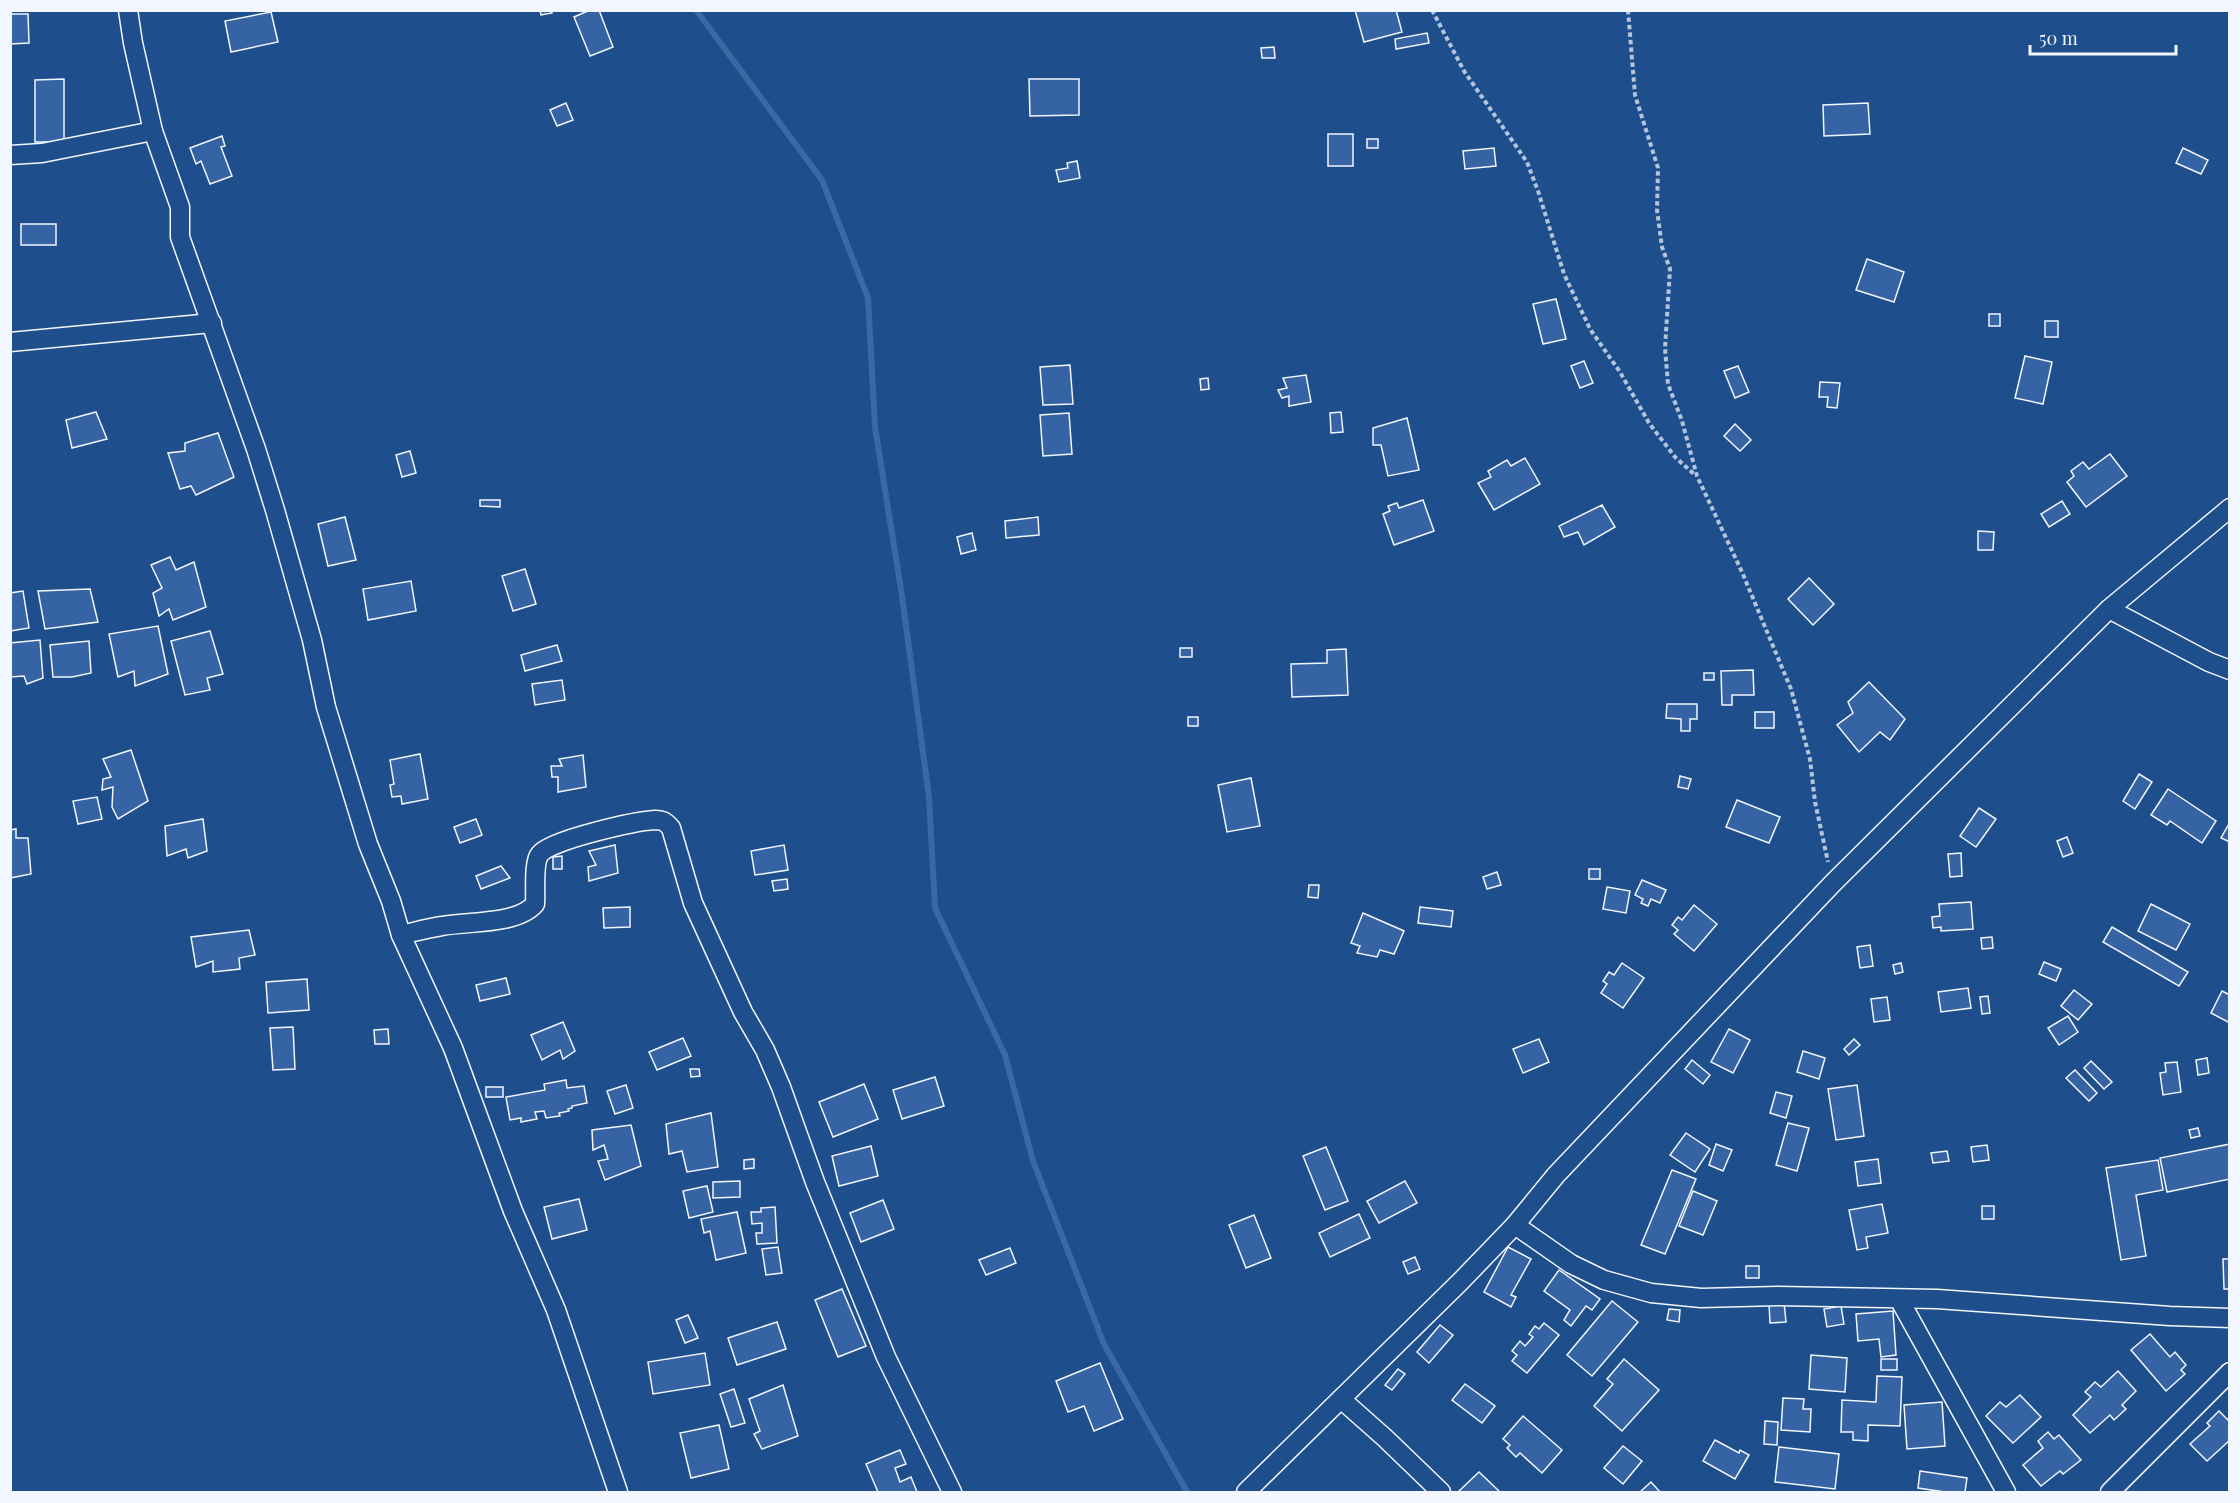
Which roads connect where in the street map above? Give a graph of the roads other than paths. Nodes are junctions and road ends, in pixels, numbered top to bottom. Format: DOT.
graph roads {
  1 [pos="128,10"];
  2 [pos="153,131"];
  3 [pos="10,155"];
  4 [pos="212,324"];
  5 [pos="10,342"];
  6 [pos="2229,508"];
  7 [pos="2109,609"];
  8 [pos="2229,670"];
  9 [pos="401,935"];
  10 [pos="1515,1225"];
  11 [pos="1899,1299"];
  12 [pos="2229,1318"];
  13 [pos="2229,1372"];
  14 [pos="1341,1399"];
  15 [pos="618,1492"];
  16 [pos="952,1492"];
  17 [pos="1246,1492"];
  18 [pos="1441,1492"];
  19 [pos="2006,1492"];
  20 [pos="2110,1492"];
  1 -- 2 [label="street"];
  2 -- 3 [label="street"];
  2 -- 4 [label="street"];
  4 -- 5 [label="street"];
  4 -- 9 [label="street"];
  6 -- 7 [label="street"];
  7 -- 8 [label="street"];
  7 -- 10 [label="street"];
  9 -- 15 [label="street"];
  9 -- 16 [label="street"];
  10 -- 11 [label="street"];
  10 -- 14 [label="street"];
  11 -- 12 [label="street"];
  11 -- 19 [label="street"];
  13 -- 20 [label="street"];
  14 -- 17 [label="street"];
  14 -- 18 [label="street"];
}
